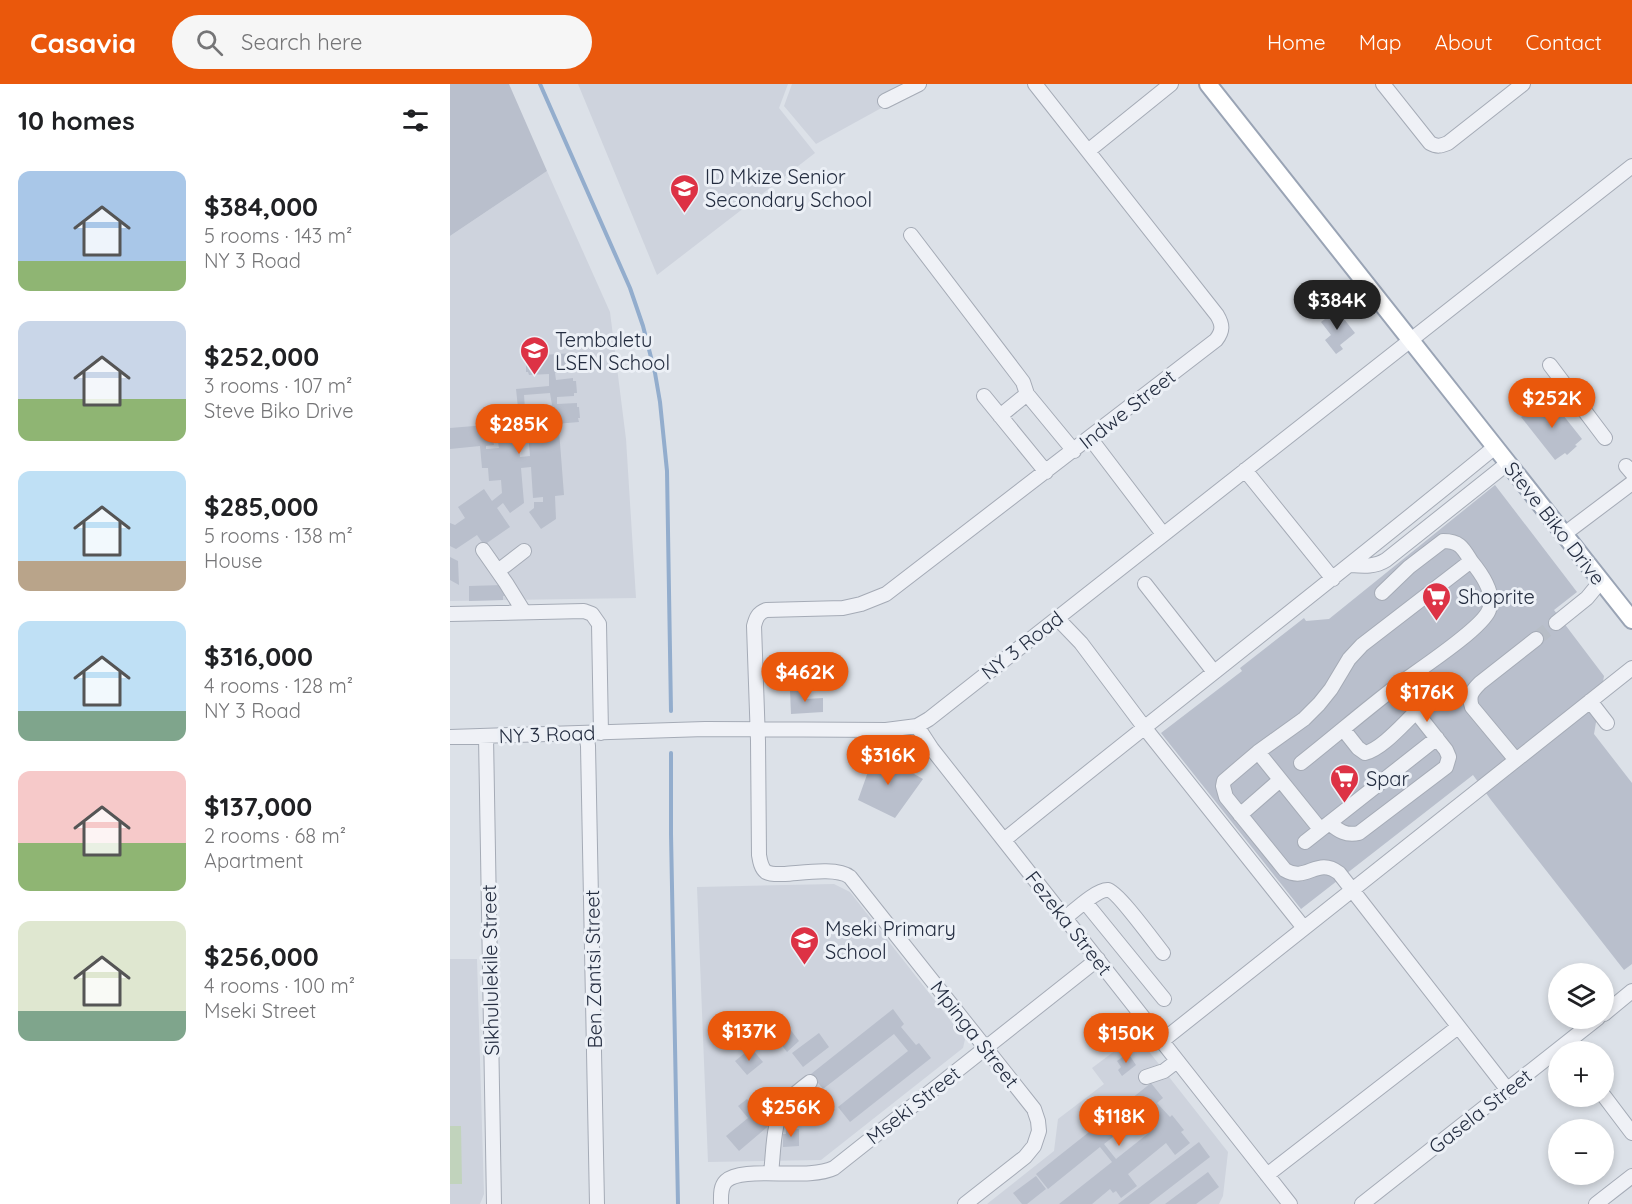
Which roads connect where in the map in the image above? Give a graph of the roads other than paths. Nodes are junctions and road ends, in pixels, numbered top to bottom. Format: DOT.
graph roads {
  1 [pos="919,84"];
  2 [pos="1035,84"];
  3 [pos="1171,84"];
  4 [pos="1208,84"];
  5 [pos="1383,84"];
  6 [pos="1523,84"];
  7 [pos="885,101"];
  8 [pos="1088,151"];
  9 [pos="1632,166"];
  10 [pos="910,236"];
  11 [pos="1410,340"];
  12 [pos="1550,365"];
  13 [pos="1027,394"];
  14 [pos="984,396"];
  15 [pos="1000,416"];
  16 [pos="1090,438"];
  17 [pos="1605,438"];
  18 [pos="1495,447"];
  19 [pos="1074,451"];
  20 [pos="1508,463"];
  21 [pos="1245,470"];
  22 [pos="1046,472"];
  23 [pos="1632,483"];
  24 [pos="1163,534"];
  25 [pos="1563,535"];
  26 [pos="483,550"];
  27 [pos="524,551"];
  28 [pos="1471,561"];
  29 [pos="1350,565"];
  30 [pos="498,571"];
  31 [pos="1333,579"];
  32 [pos="1600,580"];
  33 [pos="1145,584"];
  34 [pos="1382,593"];
  35 [pos="524,612"];
  36 [pos="450,614"];
  37 [pos="759,614"];
  38 [pos="1058,618"];
  39 [pos="1632,620"];
  40 [pos="1556,623"];
  41 [pos="1536,639"];
  42 [pos="1632,668"];
  43 [pos="1214,672"];
  44 [pos="1397,686"];
  45 [pos="1590,701"];
  46 [pos="1416,712"];
  47 [pos="1607,723"];
  48 [pos="917,726"];
  49 [pos="1144,727"];
  50 [pos="757,729"];
  51 [pos="1343,729"];
  52 [pos="601,733"];
  53 [pos="586,734"];
  54 [pos="486,736"];
  55 [pos="450,737"];
  56 [pos="1437,738"];
  57 [pos="1258,752"];
  58 [pos="1516,760"];
  59 [pos="1301,763"];
  60 [pos="1280,780"];
  61 [pos="1240,815"];
  62 [pos="1324,826"];
  63 [pos="1004,840"];
  64 [pos="1305,842"];
  65 [pos="1353,890"];
  66 [pos="1085,902"];
  67 [pos="1065,918"];
  68 [pos="1304,928"];
  69 [pos="1163,953"];
  70 [pos="1098,959"];
  71 [pos="1632,991"];
  72 [pos="1164,999"];
  73 [pos="1614,1006"];
  74 [pos="1458,1027"];
  75 [pos="1586,1029"];
  76 [pos="1162,1041"];
  77 [pos="1574,1041"];
  78 [pos="986,1047"];
  79 [pos="1177,1060"];
  80 [pos="1548,1061"];
  81 [pos="1146,1077"];
  82 [pos="810,1082"];
  83 [pos="1507,1089"];
  84 [pos="1612,1107"];
  85 [pos="1632,1134"];
  86 [pos="771,1173"];
  87 [pos="1267,1175"];
  88 [pos="1632,1176"];
  89 [pos="494,1204"];
  90 [pos="597,1204"];
  91 [pos="721,1204"];
  92 [pos="965,1204"];
  93 [pos="1290,1204"];
  94 [pos="1362,1204"];
  95 [pos="1596,1204"];
  1 -- 7 [label="street"];
  2 -- 8 [label="street, Indwe Street"];
  3 -- 8 [label="street"];
  4 -- 11 [label="main road, Steve Biko Drive"];
  5 -- 6 [label="street"];
  8 -- 16 [label="street, Indwe Street"];
  9 -- 11 [label="street, NY 3 Road"];
  10 -- 13 [label="street"];
  11 -- 18 [label="main road, Steve Biko Drive"];
  11 -- 21 [label="street, NY 3 Road"];
  12 -- 17 [label="street"];
  13 -- 15 [label="street"];
  13 -- 19 [label="street"];
  14 -- 15 [label="street"];
  15 -- 22 [label="street"];
  16 -- 19 [label="street, Indwe Street"];
  16 -- 24 [label="street"];
  18 -- 20 [label="main road, Steve Biko Drive"];
  18 -- 29 [label="street"];
  19 -- 22 [label="street, Indwe Street"];
  20 -- 25 [label="main road, Steve Biko Drive"];
  20 -- 29 [label="street"];
  21 -- 24 [label="street, NY 3 Road"];
  21 -- 31 [label="street"];
  22 -- 37 [label="street, Indwe Street"];
  23 -- 25 [label="street"];
  24 -- 38 [label="street, NY 3 Road"];
  25 -- 32 [label="main road, Steve Biko Drive"];
  26 -- 30 [label="street"];
  27 -- 30 [label="street"];
  28 -- 34 [label="street"];
  28 -- 44 [label="street"];
  28 -- 57 [label="street"];
  29 -- 31 [label="street"];
  30 -- 35 [label="street"];
  31 -- 43 [label="street"];
  32 -- 39 [label="main road, Steve Biko Drive"];
  32 -- 40 [label="street"];
  33 -- 43 [label="street"];
  35 -- 36 [label="street"];
  35 -- 52 [label="street"];
  37 -- 50 [label="street, Mpinga Street"];
  38 -- 48 [label="street, NY 3 Road"];
  38 -- 49 [label="street"];
  41 -- 58 [label="street"];
  42 -- 45 [label="street"];
  43 -- 49 [label="street"];
  44 -- 46 [label="street"];
  44 -- 51 [label="street"];
  45 -- 47 [label="street"];
  45 -- 58 [label="street"];
  46 -- 51 [label="street"];
  46 -- 56 [label="street"];
  48 -- 50 [label="street, NY 3 Road"];
  48 -- 63 [label="street, Fezeka Street"];
  49 -- 63 [label="street"];
  49 -- 68 [label="street"];
  50 -- 52 [label="street, NY 3 Road"];
  50 -- 78 [label="street, Mpinga Street"];
  51 -- 59 [label="street"];
  52 -- 53 [label="street, NY 3 Road"];
  53 -- 54 [label="street, NY 3 Road"];
  53 -- 90 [label="street, Ben Zantsi Street"];
  54 -- 55 [label="street, NY 3 Road"];
  54 -- 89 [label="street, Sikhululekile Street"];
  56 -- 62 [label="street"];
  56 -- 62 [label="street"];
  57 -- 60 [label="street"];
  57 -- 61 [label="street"];
  58 -- 65 [label="street"];
  60 -- 61 [label="street"];
  60 -- 62 [label="street"];
  61 -- 65 [label="street"];
  62 -- 64 [label="street"];
  63 -- 67 [label="street, Fezeka Street"];
  65 -- 68 [label="street"];
  65 -- 74 [label="street"];
  66 -- 67 [label="street"];
  66 -- 69 [label="street"];
  66 -- 72 [label="street"];
  67 -- 70 [label="street, Fezeka Street"];
  68 -- 76 [label="street"];
  70 -- 76 [label="street, Fezeka Street"];
  70 -- 78 [label="street, Mseki Street"];
  71 -- 73 [label="street"];
  74 -- 83 [label="street"];
  74 -- 87 [label="street"];
  75 -- 77 [label="street, Gasela Street"];
  76 -- 79 [label="street, Fezeka Street"];
  78 -- 86 [label="street, Mseki Street"];
  78 -- 92 [label="street, Mpinga Street"];
  79 -- 81 [label="street"];
  79 -- 87 [label="street, Fezeka Street"];
  80 -- 83 [label="street, Gasela Street"];
  82 -- 86 [label="street"];
  83 -- 94 [label="street, Gasela Street"];
  84 -- 85 [label="street"];
  86 -- 91 [label="street, Mseki Street"];
  87 -- 93 [label="street, Fezeka Street"];
  88 -- 95 [label="street"];
}
